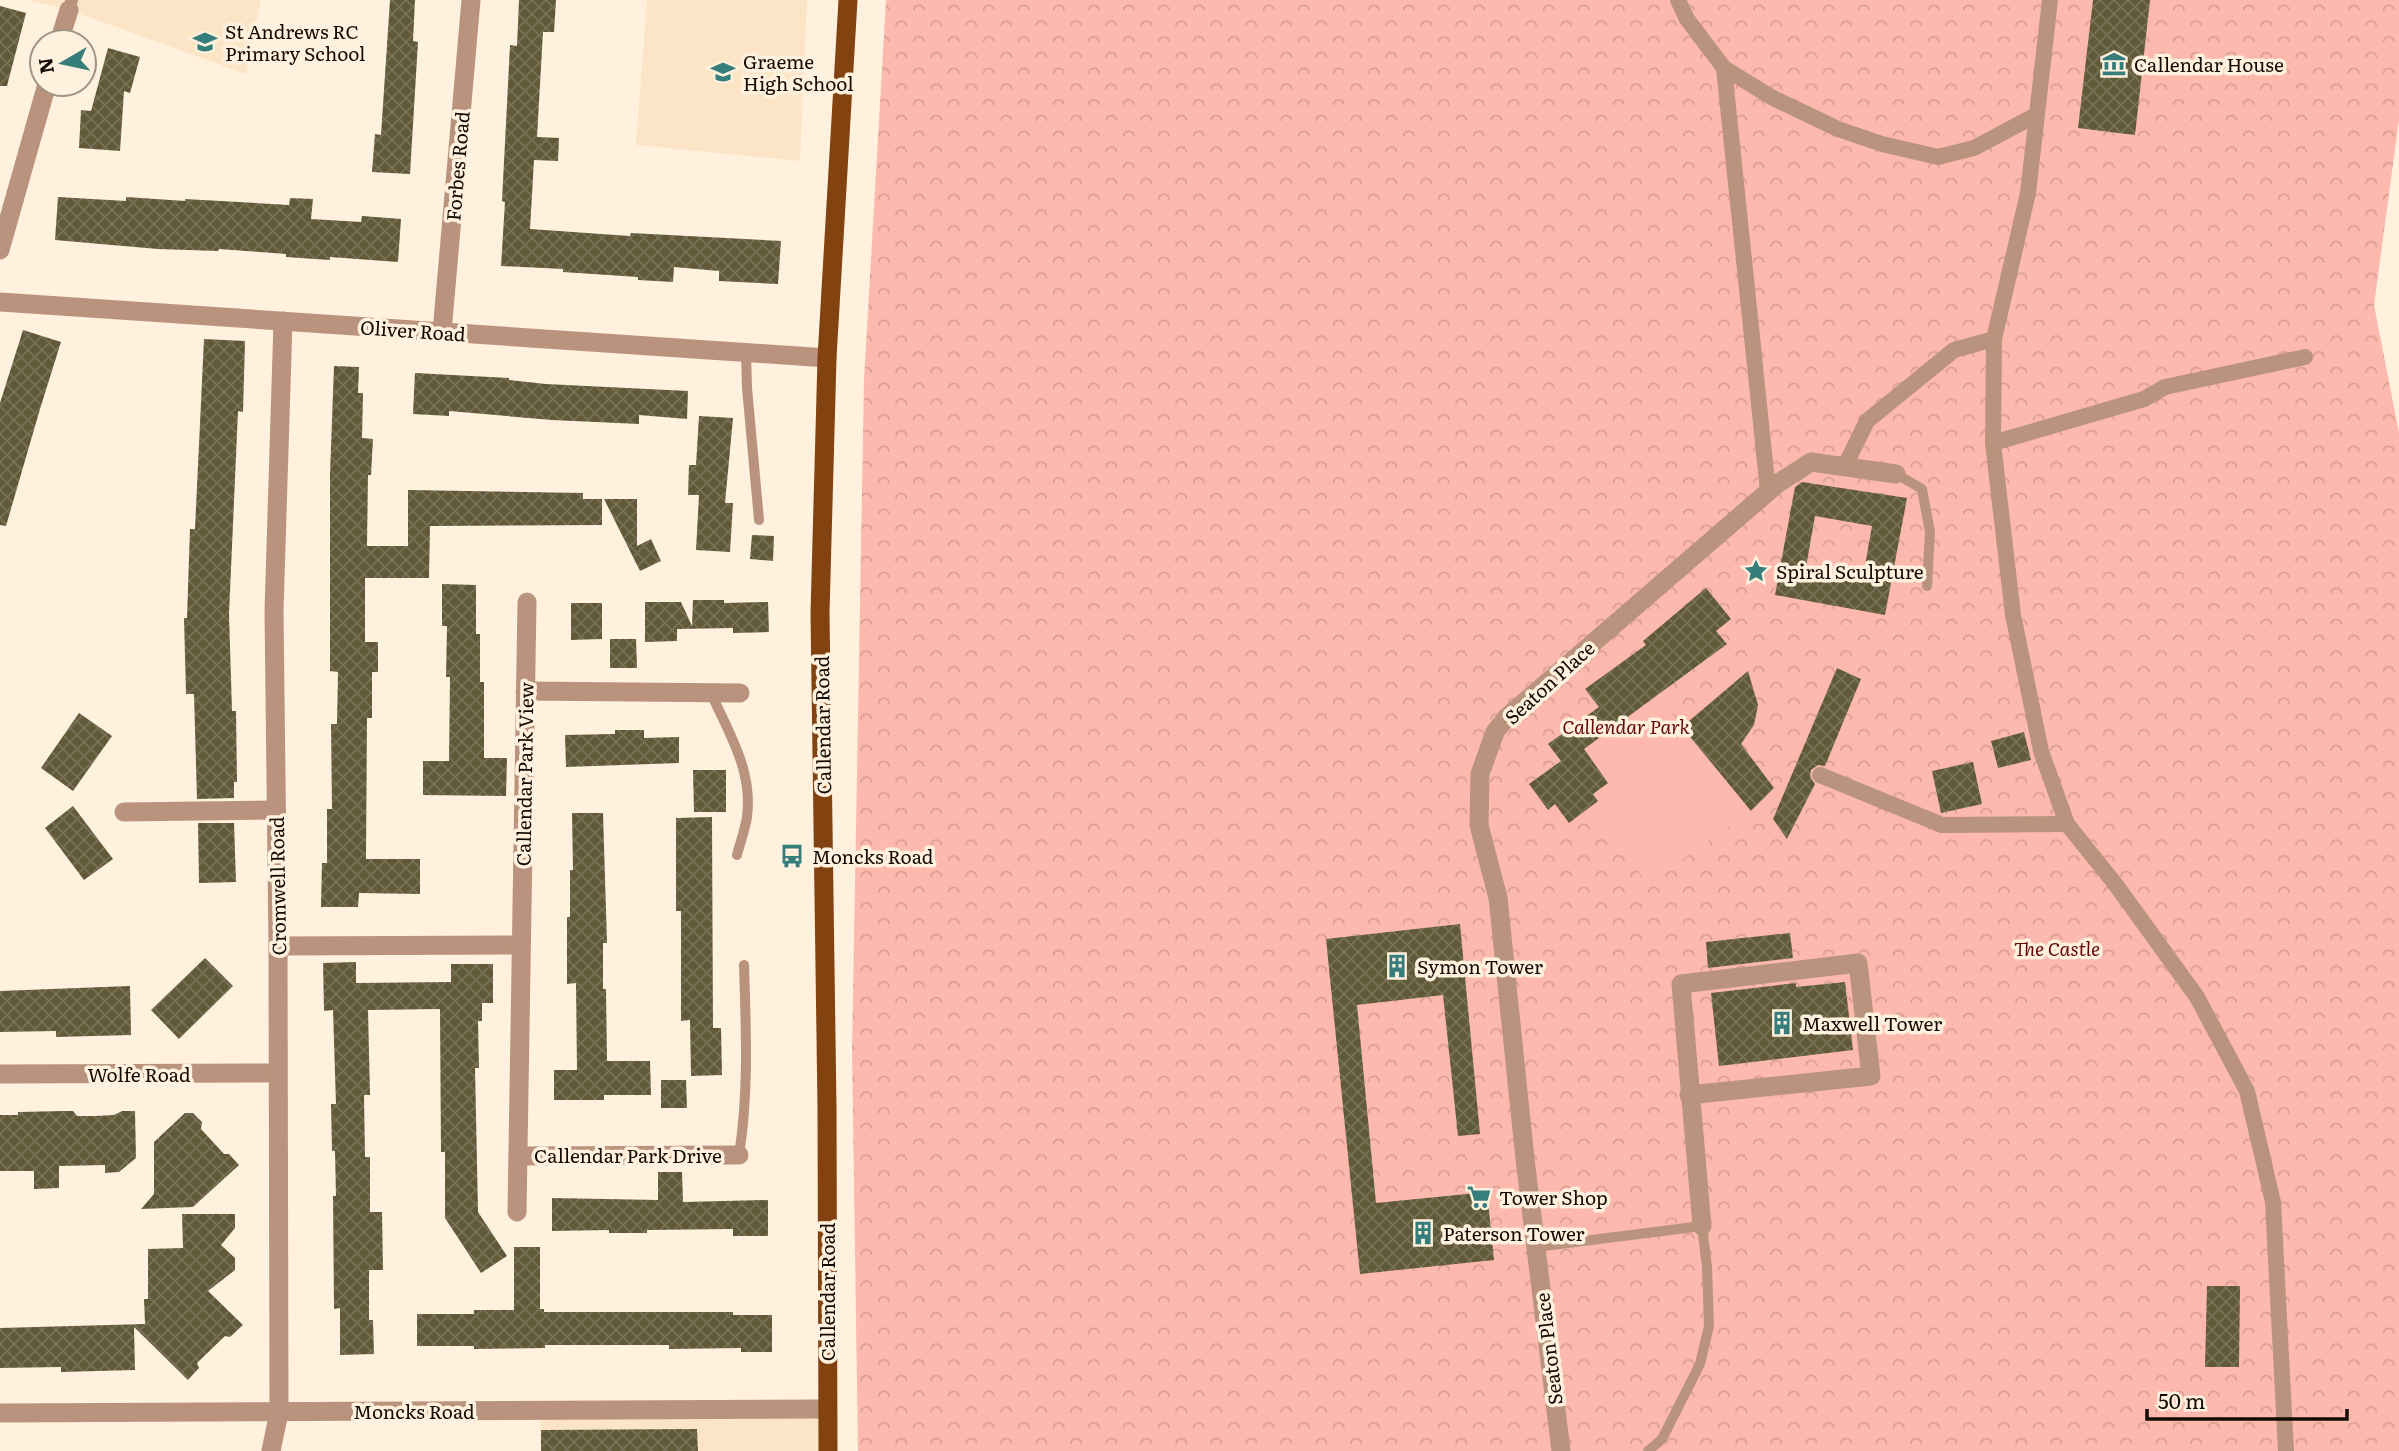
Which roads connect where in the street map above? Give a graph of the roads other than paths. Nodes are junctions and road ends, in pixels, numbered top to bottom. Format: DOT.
graph roads {
  1 [pos="471,0"];
  2 [pos="848,0"];
  3 [pos="1678,0"];
  4 [pos="2050,0"];
  5 [pos="71,3"];
  6 [pos="64,28"];
  7 [pos="1724,68"];
  8 [pos="43,98"];
  9 [pos="2036,115"];
  10 [pos="0,250"];
  11 [pos="0,302"];
  12 [pos="283,321"];
  13 [pos="442,332"];
  14 [pos="1994,339"];
  15 [pos="746,353"];
  16 [pos="2305,357"];
  17 [pos="827,358"];
  18 [pos="1993,443"];
  19 [pos="1845,466"];
  20 [pos="1896,474"];
  21 [pos="1768,491"];
  22 [pos="759,520"];
  23 [pos="1927,586"];
  24 [pos="527,602"];
  25 [pos="526,691"];
  26 [pos="711,692"];
  27 [pos="740,693"];
  28 [pos="1820,775"];
  29 [pos="276,810"];
  30 [pos="124,812"];
  31 [pos="2067,824"];
  32 [pos="737,855"];
  33 [pos="521,945"];
  34 [pos="278,946"];
  35 [pos="744,965"];
  36 [pos="278,1073"];
  37 [pos="0,1074"];
  38 [pos="1689,1094"];
  39 [pos="739,1155"];
  40 [pos="518,1156"];
  41 [pos="517,1212"];
  42 [pos="1702,1226"];
  43 [pos="1536,1247"];
  44 [pos="827,1409"];
  45 [pos="279,1412"];
  46 [pos="0,1413"];
  47 [pos="271,1451"];
  48 [pos="828,1451"];
  49 [pos="1561,1451"];
  50 [pos="1648,1451"];
  51 [pos="2286,1451"];
  1 -- 13 [label="street, Forbes Road"];
  2 -- 17 [label="main road, Callendar Road"];
  3 -- 7 [label="street"];
  4 -- 9 [label="street"];
  5 -- 6 [label="street"];
  7 -- 9 [label="street"];
  7 -- 21 [label="street"];
  8 -- 10 [label="street"];
  9 -- 14 [label="street"];
  11 -- 12 [label="street, Oliver Road"];
  12 -- 13 [label="street, Oliver Road"];
  12 -- 29 [label="street, Cromwell Road"];
  13 -- 15 [label="street, Oliver Road"];
  14 -- 18 [label="street"];
  14 -- 19 [label="street"];
  15 -- 17 [label="street, Oliver Road"];
  15 -- 22 [label="lane"];
  16 -- 18 [label="street"];
  17 -- 44 [label="main road, Callendar Road"];
  18 -- 31 [label="street"];
  19 -- 20 [label="street, Seaton Place"];
  19 -- 21 [label="street, Seaton Place"];
  20 -- 23 [label="lane"];
  21 -- 43 [label="street, Seaton Place"];
  24 -- 25 [label="street, Callendar Park View"];
  25 -- 26 [label="street"];
  25 -- 33 [label="street, Callendar Park View"];
  26 -- 27 [label="street"];
  26 -- 32 [label="lane"];
  28 -- 31 [label="street"];
  29 -- 30 [label="street"];
  29 -- 34 [label="street, Cromwell Road"];
  31 -- 51 [label="street"];
  33 -- 34 [label="street"];
  33 -- 40 [label="street, Callendar Park View"];
  34 -- 36 [label="street, Cromwell Road"];
  35 -- 39 [label="lane"];
  36 -- 37 [label="street, Wolfe Road"];
  36 -- 45 [label="street, Cromwell Road"];
  38 -- 38 [label="street"];
  38 -- 42 [label="street"];
  39 -- 40 [label="street, Callendar Park Drive"];
  40 -- 41 [label="street, Callendar Park View"];
  42 -- 43 [label="lane"];
  42 -- 50 [label="lane"];
  43 -- 49 [label="street, Seaton Place"];
  44 -- 45 [label="street, Moncks Road"];
  44 -- 48 [label="main road, Callendar Road"];
  45 -- 46 [label="street, Moncks Road"];
  45 -- 47 [label="street, Cromwell Road"];
}
